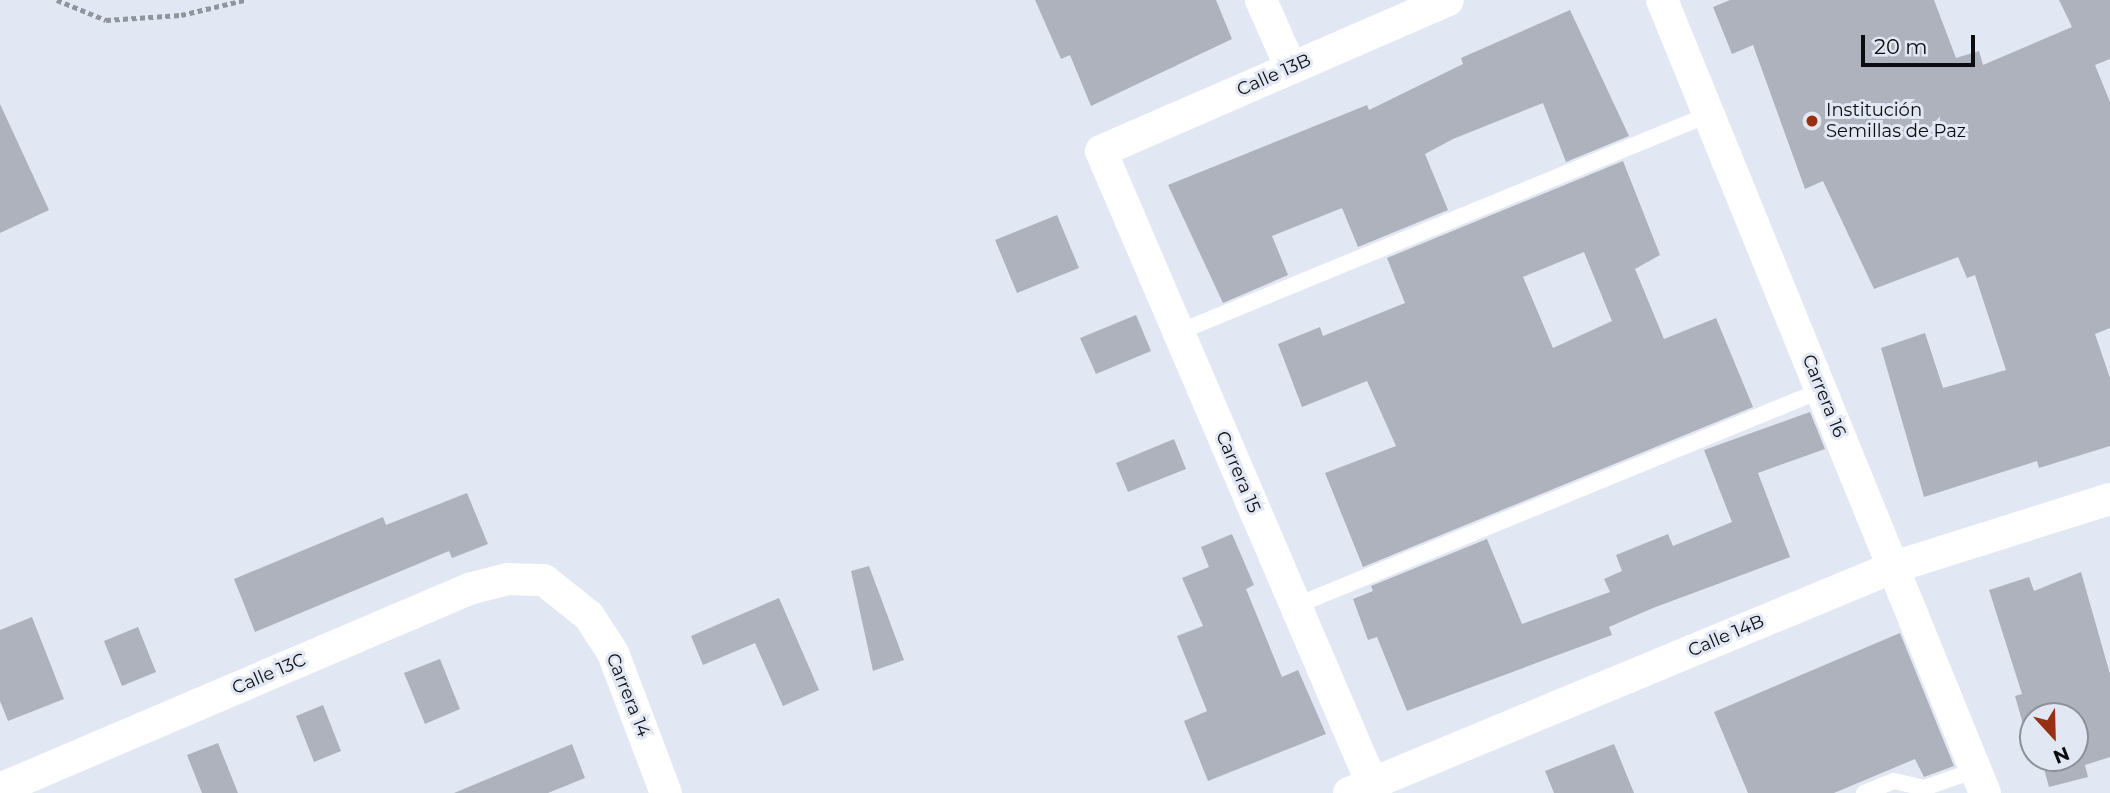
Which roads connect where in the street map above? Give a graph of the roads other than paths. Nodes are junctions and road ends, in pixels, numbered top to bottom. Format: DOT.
graph roads {
  1 [pos="1261,0"];
  2 [pos="1448,0"];
  3 [pos="1662,0"];
  4 [pos="1291,68"];
  5 [pos="1710,114"];
  6 [pos="1101,151"];
  7 [pos="1179,332"];
  8 [pos="1822,390"];
  9 [pos="2110,499"];
  10 [pos="1894,567"];
  11 [pos="544,580"];
  12 [pos="1295,606"];
  13 [pos="1981,781"];
  14 [pos="0,789"];
  15 [pos="1366,790"];
  16 [pos="666,793"];
  17 [pos="1864,793"];
  1 -- 4 [label="street"];
  2 -- 4 [label="street, Calle 13B"];
  3 -- 5 [label="street, Carrera 16"];
  4 -- 6 [label="street, Calle 13B"];
  5 -- 7 [label="lane"];
  5 -- 8 [label="street, Carrera 16"];
  6 -- 7 [label="street, Carrera 15"];
  7 -- 12 [label="street, Carrera 15"];
  8 -- 10 [label="street, Carrera 16"];
  8 -- 12 [label="lane"];
  9 -- 10 [label="street, Calle 14B"];
  10 -- 13 [label="street, Carrera 16"];
  10 -- 15 [label="street, Calle 14B"];
  11 -- 14 [label="street, Calle 13C"];
  11 -- 16 [label="street, Carrera 14"];
  12 -- 15 [label="street, Carrera 15"];
  13 -- 17 [label="lane"];
}
